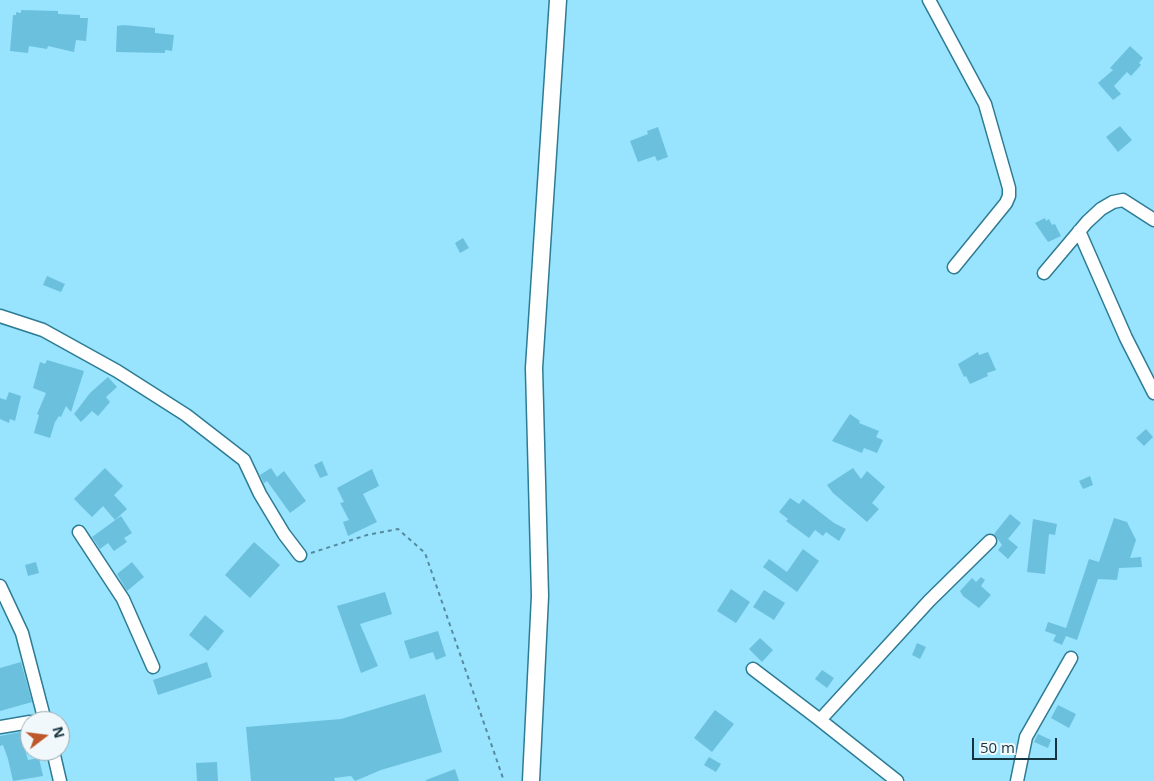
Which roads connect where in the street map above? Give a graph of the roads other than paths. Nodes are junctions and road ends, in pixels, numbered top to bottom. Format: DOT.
graph roads {
  1 [pos="558,0"];
  2 [pos="929,0"];
  3 [pos="1154,220"];
  4 [pos="1079,231"];
  5 [pos="954,267"];
  6 [pos="1044,273"];
  7 [pos="0,316"];
  8 [pos="1154,393"];
  9 [pos="78,532"];
  10 [pos="990,541"];
  11 [pos="300,555"];
  12 [pos="0,586"];
  13 [pos="1071,658"];
  14 [pos="153,667"];
  15 [pos="754,669"];
  16 [pos="39,711"];
  17 [pos="820,720"];
  18 [pos="20,724"];
  19 [pos="0,727"];
  20 [pos="55,761"];
  21 [pos="60,781"];
  22 [pos="531,781"];
  23 [pos="897,781"];
  24 [pos="1017,781"];
  1 -- 22 [label="street"];
  2 -- 5 [label="street"];
  3 -- 4 [label="street"];
  4 -- 6 [label="street"];
  4 -- 8 [label="street"];
  7 -- 11 [label="street"];
  9 -- 14 [label="street"];
  10 -- 17 [label="street"];
  12 -- 16 [label="street"];
  13 -- 24 [label="street"];
  15 -- 17 [label="street"];
  17 -- 23 [label="street"];
  18 -- 19 [label="street"];
  20 -- 21 [label="street"];
}
